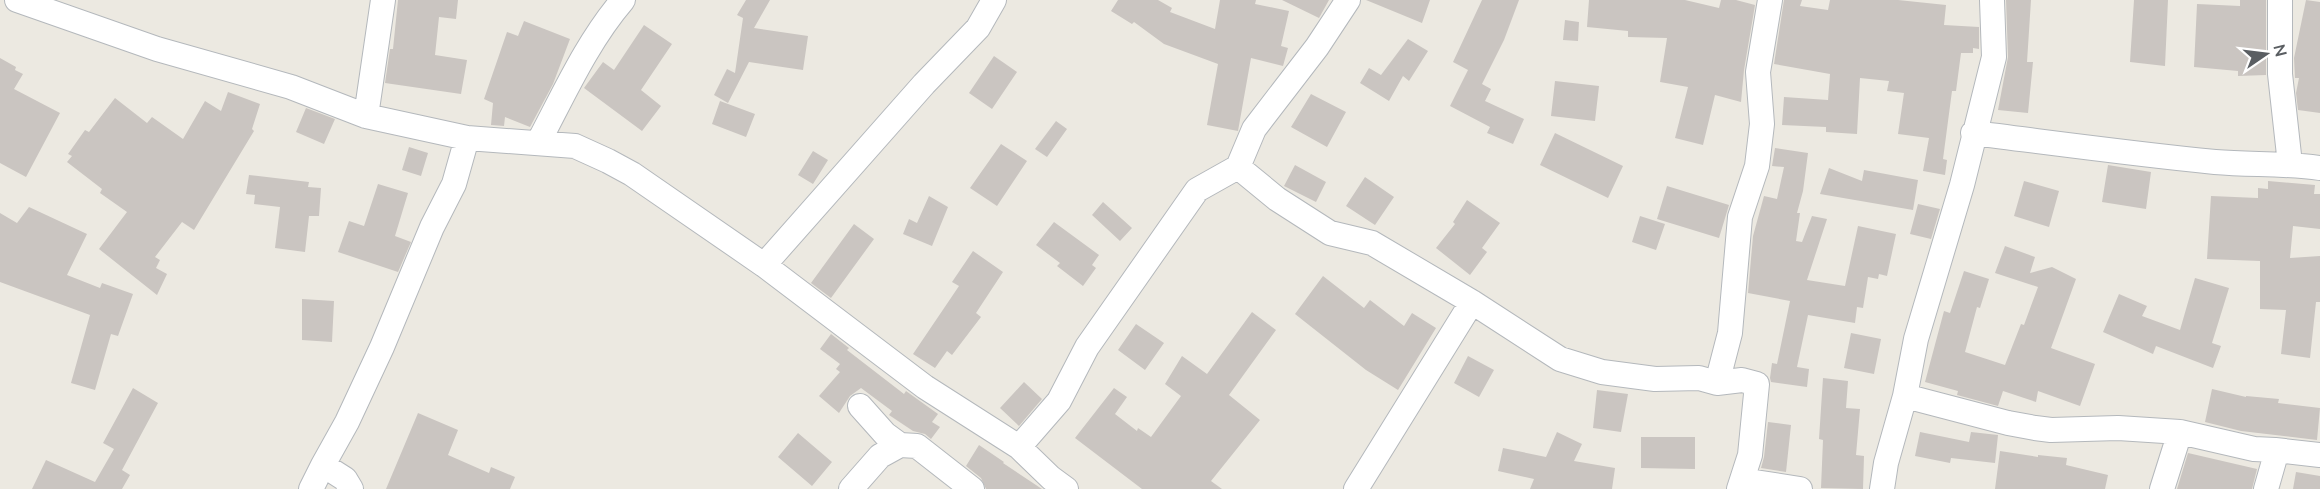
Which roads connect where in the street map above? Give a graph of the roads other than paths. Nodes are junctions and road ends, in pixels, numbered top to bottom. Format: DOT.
graph roads {
  1 [pos="16,0"];
  2 [pos="383,0"];
  3 [pos="622,0"];
  4 [pos="994,0"];
  5 [pos="1348,0"];
  6 [pos="1770,0"];
  7 [pos="1992,0"];
  8 [pos="2280,0"];
  9 [pos="366,116"];
  10 [pos="1973,133"];
  11 [pos="468,138"];
  12 [pos="538,143"];
  13 [pos="2290,164"];
  14 [pos="1238,167"];
  15 [pos="2320,168"];
  16 [pos="764,265"];
  17 [pos="1472,302"];
  18 [pos="1718,383"];
  19 [pos="1905,396"];
  20 [pos="860,406"];
  21 [pos="2180,432"];
  22 [pos="900,445"];
  23 [pos="1019,447"];
  24 [pos="2275,450"];
  25 [pos="2320,455"];
  26 [pos="323,465"];
  27 [pos="1740,485"];
  28 [pos="311,489"];
  29 [pos="351,489"];
  30 [pos="851,489"];
  31 [pos="972,489"];
  32 [pos="1066,489"];
  33 [pos="1356,489"];
  34 [pos="1800,489"];
  35 [pos="1882,489"];
  36 [pos="2162,489"];
  37 [pos="2266,489"];
  1 -- 9 [label="street"];
  2 -- 9 [label="street"];
  3 -- 12 [label="street"];
  4 -- 16 [label="street"];
  5 -- 14 [label="street"];
  6 -- 18 [label="street"];
  7 -- 10 [label="street"];
  8 -- 13 [label="street"];
  9 -- 11 [label="street"];
  10 -- 13 [label="street"];
  10 -- 19 [label="street"];
  11 -- 12 [label="street"];
  11 -- 26 [label="street"];
  12 -- 16 [label="street"];
  13 -- 15 [label="street"];
  14 -- 17 [label="street"];
  14 -- 23 [label="street"];
  16 -- 23 [label="street"];
  17 -- 18 [label="street"];
  17 -- 33 [label="street"];
  18 -- 27 [label="street"];
  19 -- 21 [label="street"];
  19 -- 35 [label="street"];
  20 -- 22 [label="street"];
  21 -- 24 [label="street"];
  21 -- 36 [label="street"];
  22 -- 30 [label="street"];
  22 -- 31 [label="street"];
  23 -- 32 [label="street"];
  24 -- 25 [label="street"];
  24 -- 37 [label="street"];
  26 -- 28 [label="street"];
  26 -- 29 [label="street"];
  27 -- 34 [label="street"];
}
